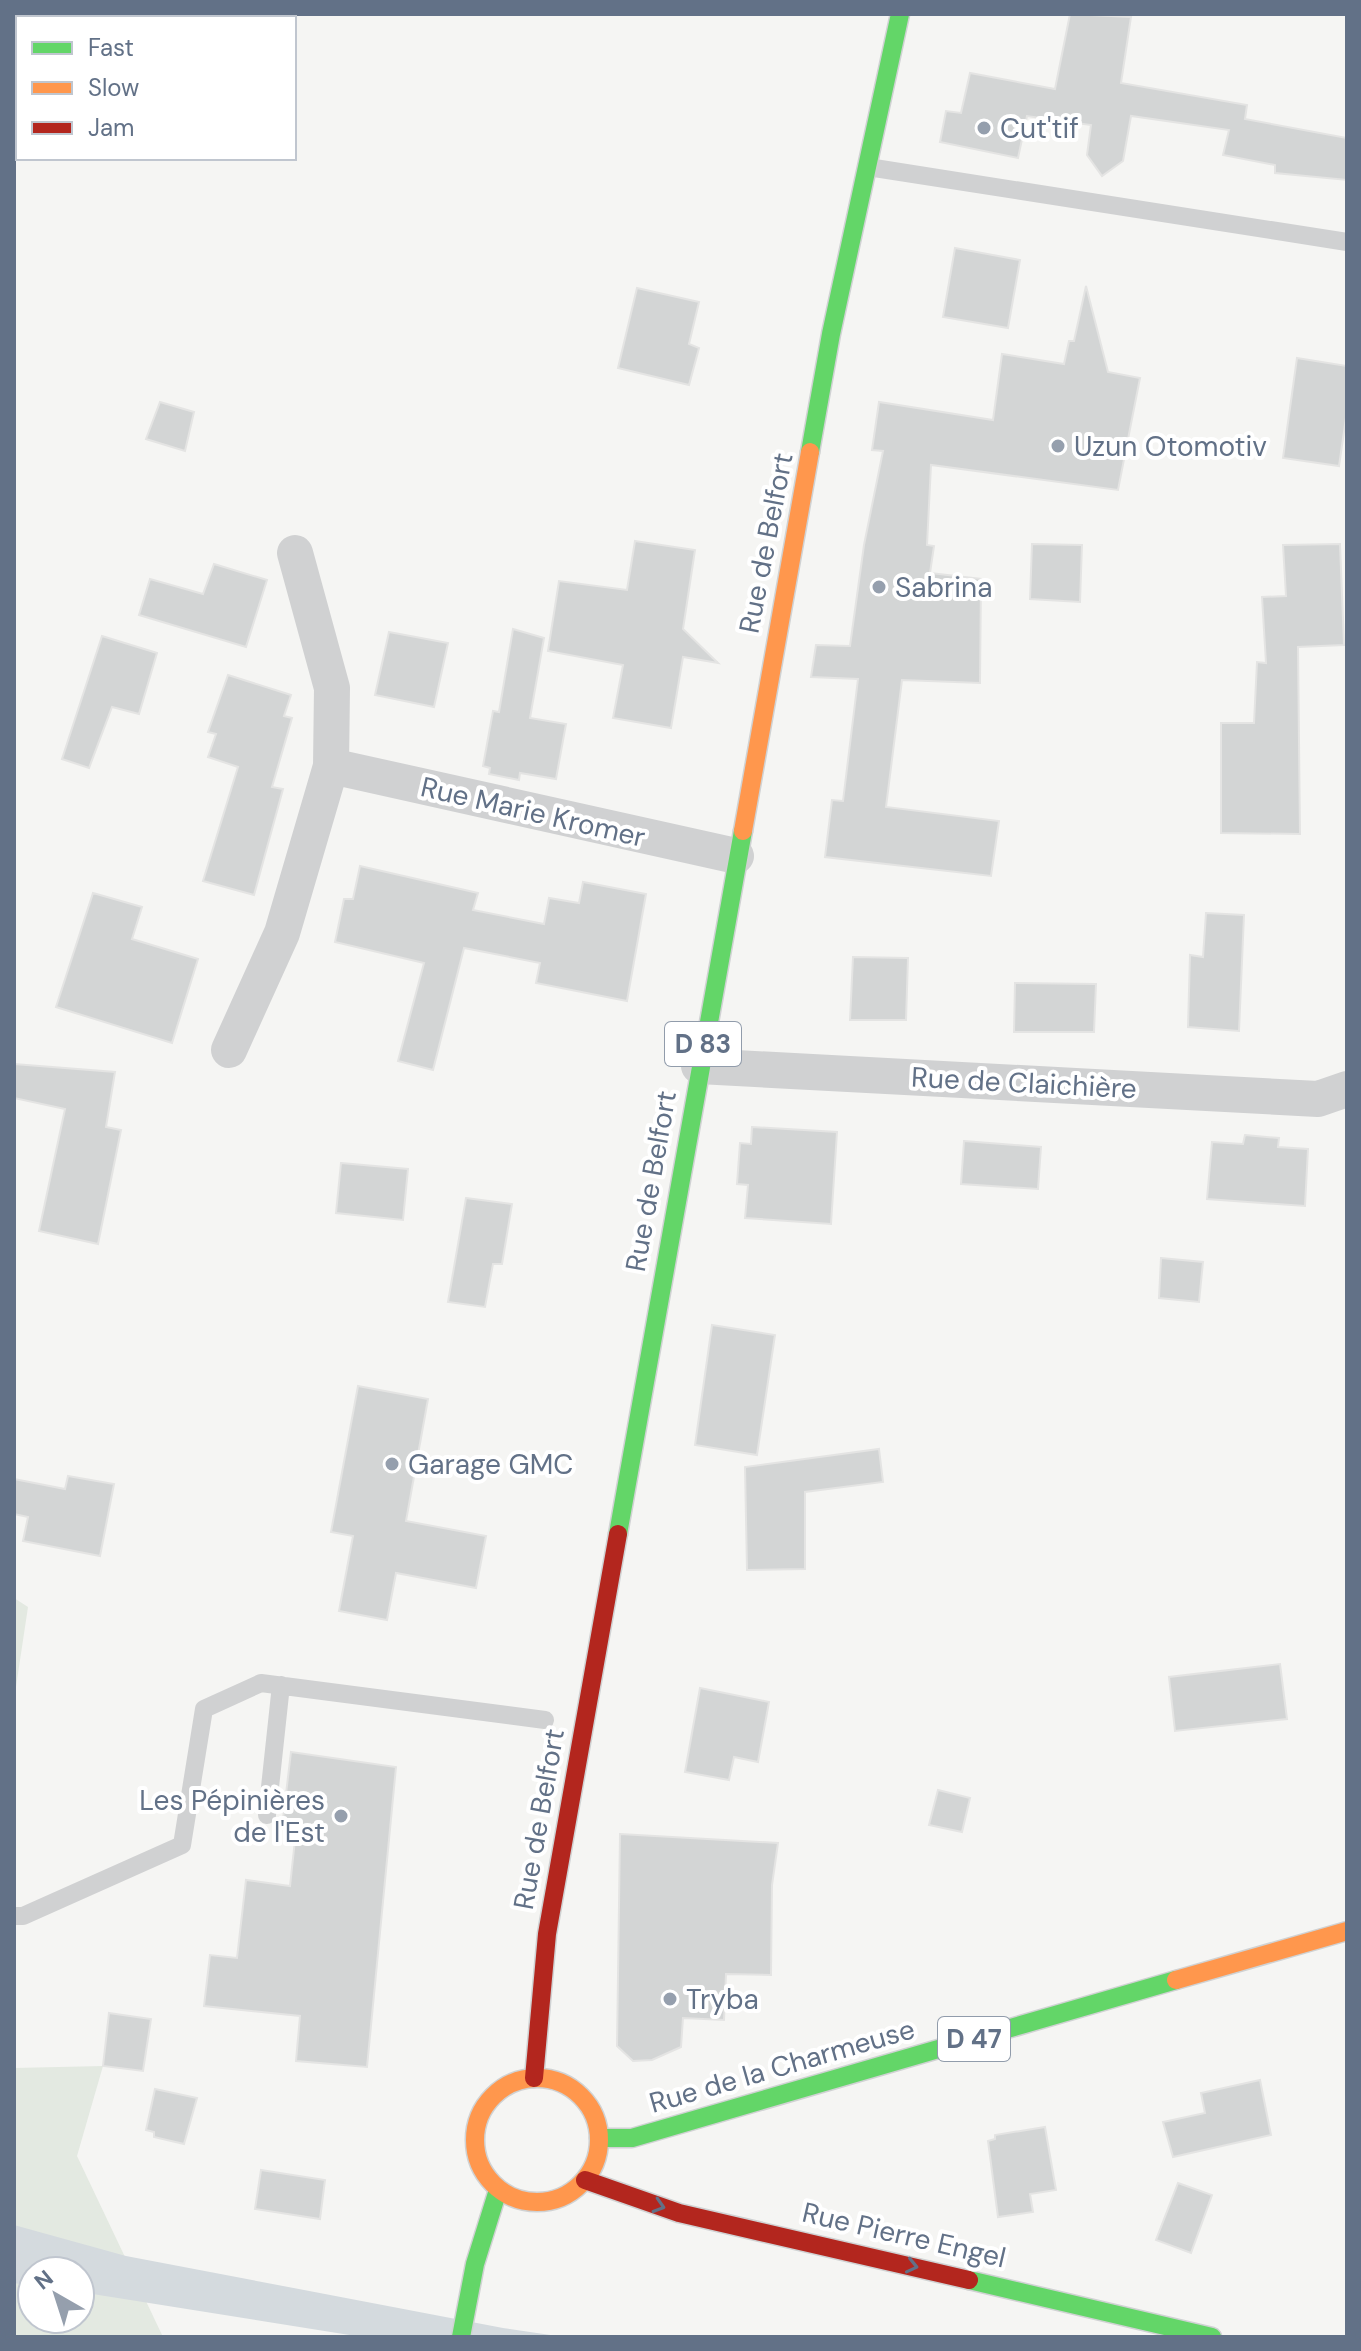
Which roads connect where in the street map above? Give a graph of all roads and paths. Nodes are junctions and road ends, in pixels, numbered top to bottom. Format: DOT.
graph roads {
  1 [pos="900,14"];
  2 [pos="868,167"];
  3 [pos="1347,242"];
  4 [pos="295,553"];
  5 [pos="331,766"];
  6 [pos="736,856"];
  7 [pos="229,1050"];
  8 [pos="699,1066"];
  9 [pos="1347,1089"];
  10 [pos="281,1685"];
  11 [pos="545,1720"];
  12 [pos="267,1815"];
  13 [pos="14,1916"];
  14 [pos="1347,1931"];
  15 [pos="534,2078"];
  16 [pos="599,2138"];
  17 [pos="585,2180"];
  18 [pos="498,2190"];
  19 [pos="461,2337"];
  20 [pos="1212,2337"];
  1 -- 2 [label="main road, Rue de Belfort / D 83"];
  2 -- 3 [label="lane"];
  2 -- 6 [label="main road, Rue de Belfort / D 83"];
  4 -- 5 [label="street"];
  5 -- 6 [label="street, Rue Marie Kromer"];
  5 -- 7 [label="street"];
  6 -- 8 [label="main road, Rue de Belfort / D 83"];
  8 -- 9 [label="street, Rue de Claichière"];
  8 -- 15 [label="main road, Rue de Belfort / D 83"];
  10 -- 11 [label="lane"];
  10 -- 12 [label="lane"];
  10 -- 13 [label="lane"];
  14 -- 16 [label="main road, Rue de la Charmeuse / D 47"];
  15 -- 16 [label="main road"];
  15 -- 18 [label="main road"];
  16 -- 17 [label="main road"];
  17 -- 18 [label="main road"];
  17 -- 20 [label="main road, Rue Pierre Engel, one-way"];
  18 -- 19 [label="main road"];
}
